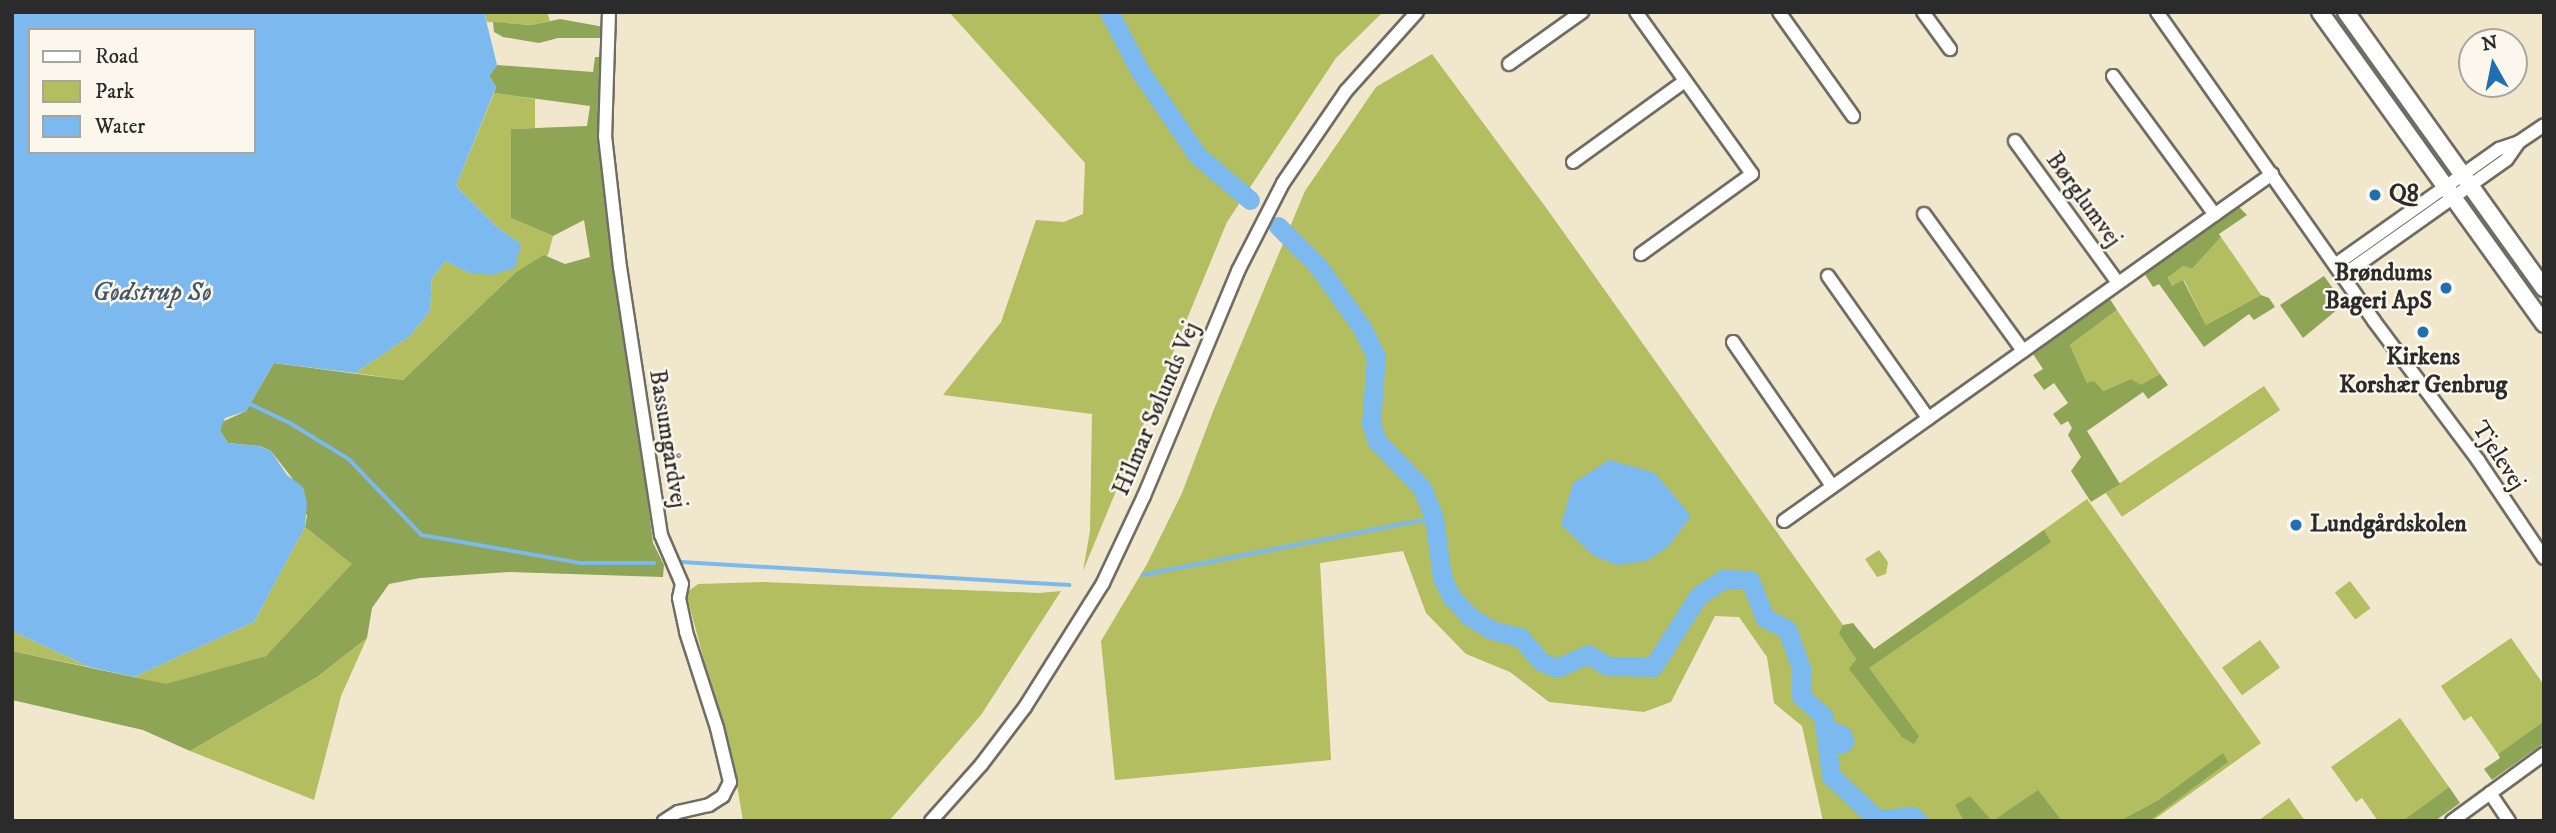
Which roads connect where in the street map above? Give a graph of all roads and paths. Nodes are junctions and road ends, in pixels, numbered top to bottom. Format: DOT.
graph roads {
  1 [pos="609,12"];
  2 [pos="1417,12"];
  3 [pos="1583,12"];
  4 [pos="1636,12"];
  5 [pos="1779,12"];
  6 [pos="1923,12"];
  7 [pos="2157,12"];
  8 [pos="2320,12"];
  9 [pos="2346,12"];
  10 [pos="1950,49"];
  11 [pos="1509,64"];
  12 [pos="2113,76"];
  13 [pos="1685,81"];
  14 [pos="1853,116"];
  15 [pos="2544,125"];
  16 [pos="2015,141"];
  17 [pos="1573,162"];
  18 [pos="2272,174"];
  19 [pos="2466,180"];
  20 [pos="2450,191"];
  21 [pos="1924,214"];
  22 [pos="2215,215"];
  23 [pos="1641,254"];
  24 [pos="2338,271"];
  25 [pos="1828,276"];
  26 [pos="2118,283"];
  27 [pos="2544,289"];
  28 [pos="2544,324"];
  29 [pos="1733,342"];
  30 [pos="2023,351"];
  31 [pos="1928,418"];
  32 [pos="1832,486"];
  33 [pos="1784,521"];
  34 [pos="2544,558"];
  35 [pos="2544,754"];
  36 [pos="2490,793"];
  37 [pos="664,821"];
  38 [pos="931,821"];
  39 [pos="2452,821"];
  40 [pos="2509,821"];
  1 -- 37 [label="street, Bassumgårdvej"];
  2 -- 38 [label="street, Hilmar Sølunds Vej"];
  3 -- 11 [label="street"];
  4 -- 13 [label="street"];
  5 -- 14 [label="street"];
  6 -- 10 [label="street"];
  7 -- 18 [label="street, Tjelevej"];
  8 -- 20 [label="main road"];
  9 -- 19 [label="main road"];
  12 -- 22 [label="street"];
  13 -- 17 [label="street"];
  13 -- 23 [label="street"];
  15 -- 19 [label="street"];
  16 -- 26 [label="street, Børglumvej"];
  18 -- 22 [label="street, Børglumvej"];
  18 -- 24 [label="street, Tjelevej"];
  19 -- 20 [label="street"];
  19 -- 27 [label="main road"];
  20 -- 24 [label="street"];
  20 -- 28 [label="main road"];
  21 -- 30 [label="street"];
  22 -- 26 [label="street, Børglumvej"];
  24 -- 34 [label="street, Tjelevej"];
  25 -- 31 [label="street"];
  26 -- 30 [label="street, Børglumvej"];
  29 -- 32 [label="street"];
  30 -- 31 [label="street, Børglumvej"];
  31 -- 32 [label="street, Børglumvej"];
  32 -- 33 [label="street, Børglumvej"];
  35 -- 36 [label="street"];
  36 -- 39 [label="street"];
  36 -- 40 [label="street"];
}
